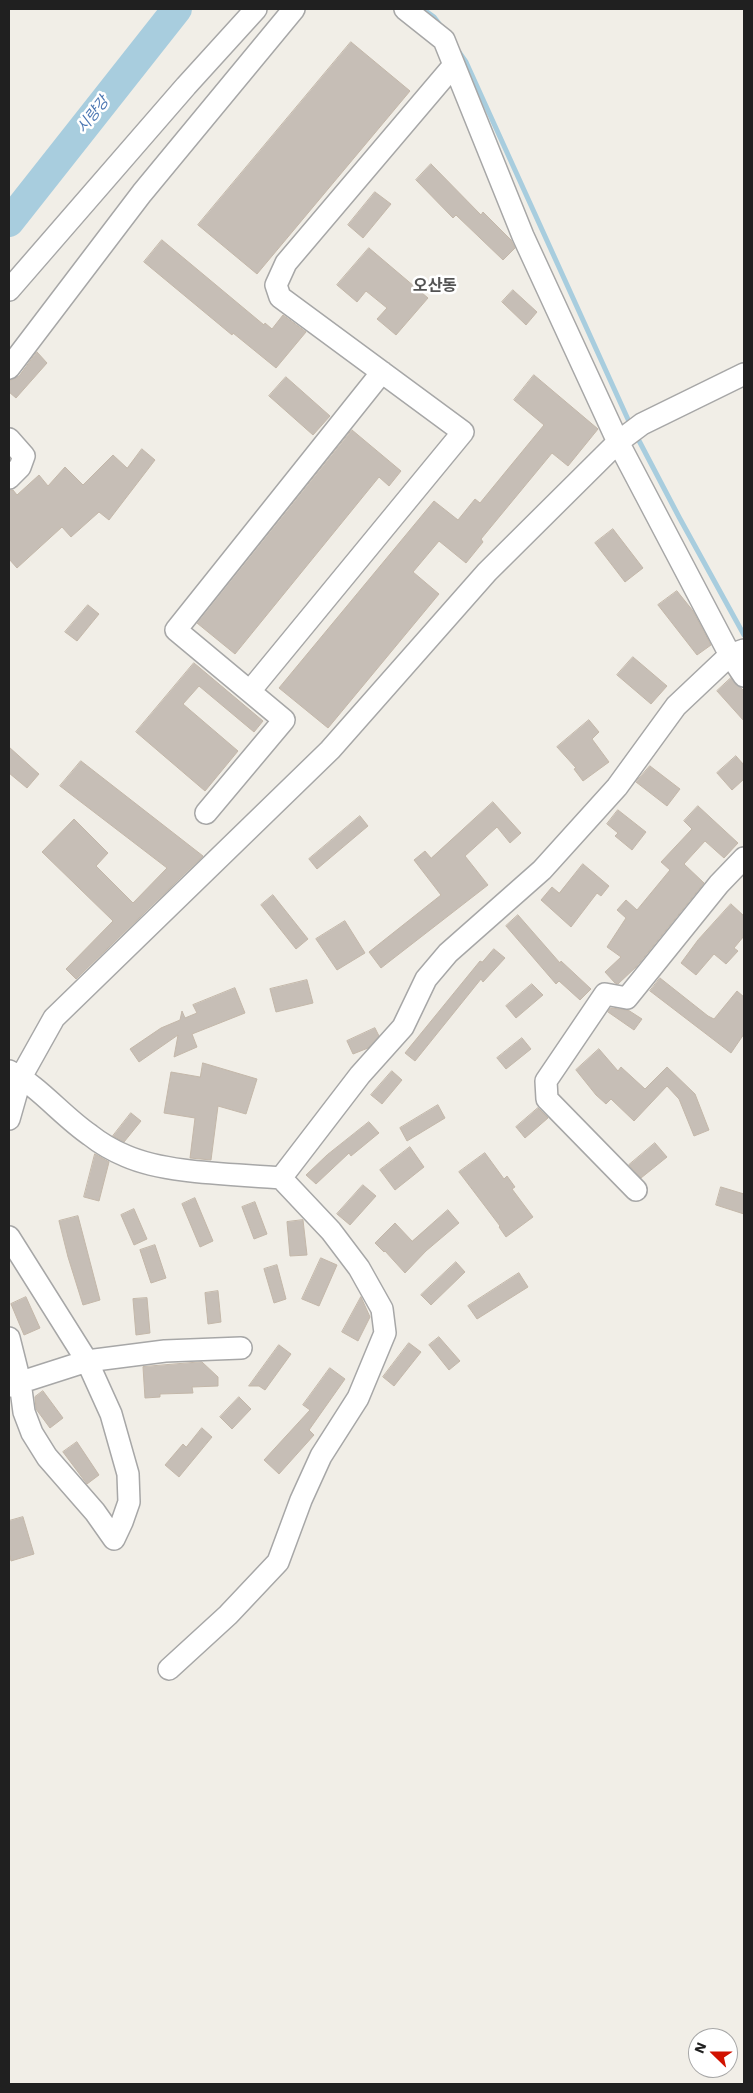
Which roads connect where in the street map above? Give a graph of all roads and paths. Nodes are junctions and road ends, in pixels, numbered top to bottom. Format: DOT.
graph roads {
  1 [pos="256,9"];
  2 [pos="294,9"];
  3 [pos="404,9"];
  4 [pos="454,66"];
  5 [pos="9,290"];
  6 [pos="9,368"];
  7 [pos="382,372"];
  8 [pos="744,374"];
  9 [pos="630,434"];
  10 [pos="9,439"];
  11 [pos="9,478"];
  12 [pos="737,653"];
  13 [pos="744,676"];
  14 [pos="250,691"];
  15 [pos="206,813"];
  16 [pos="744,858"];
  17 [pos="15,1074"];
  18 [pos="9,1119"];
  19 [pos="281,1178"];
  20 [pos="636,1190"];
  21 [pos="9,1237"];
  22 [pos="9,1338"];
  23 [pos="242,1348"];
  24 [pos="87,1360"];
  25 [pos="15,1384"];
  26 [pos="169,1669"];
  1 -- 5 [label="street"];
  2 -- 6 [label="street"];
  3 -- 4 [label="street"];
  4 -- 7 [label="street"];
  4 -- 9 [label="street"];
  7 -- 14 [label="street"];
  7 -- 14 [label="street"];
  8 -- 9 [label="street"];
  9 -- 12 [label="street"];
  9 -- 17 [label="street"];
  10 -- 11 [label="street"];
  12 -- 13 [label="street"];
  12 -- 19 [label="street"];
  14 -- 15 [label="street"];
  16 -- 20 [label="street"];
  17 -- 18 [label="street"];
  17 -- 19 [label="street"];
  19 -- 26 [label="street"];
  21 -- 24 [label="street"];
  22 -- 25 [label="street"];
  23 -- 24 [label="street"];
  24 -- 25 [label="street"];
  24 -- 25 [label="street"];
}
